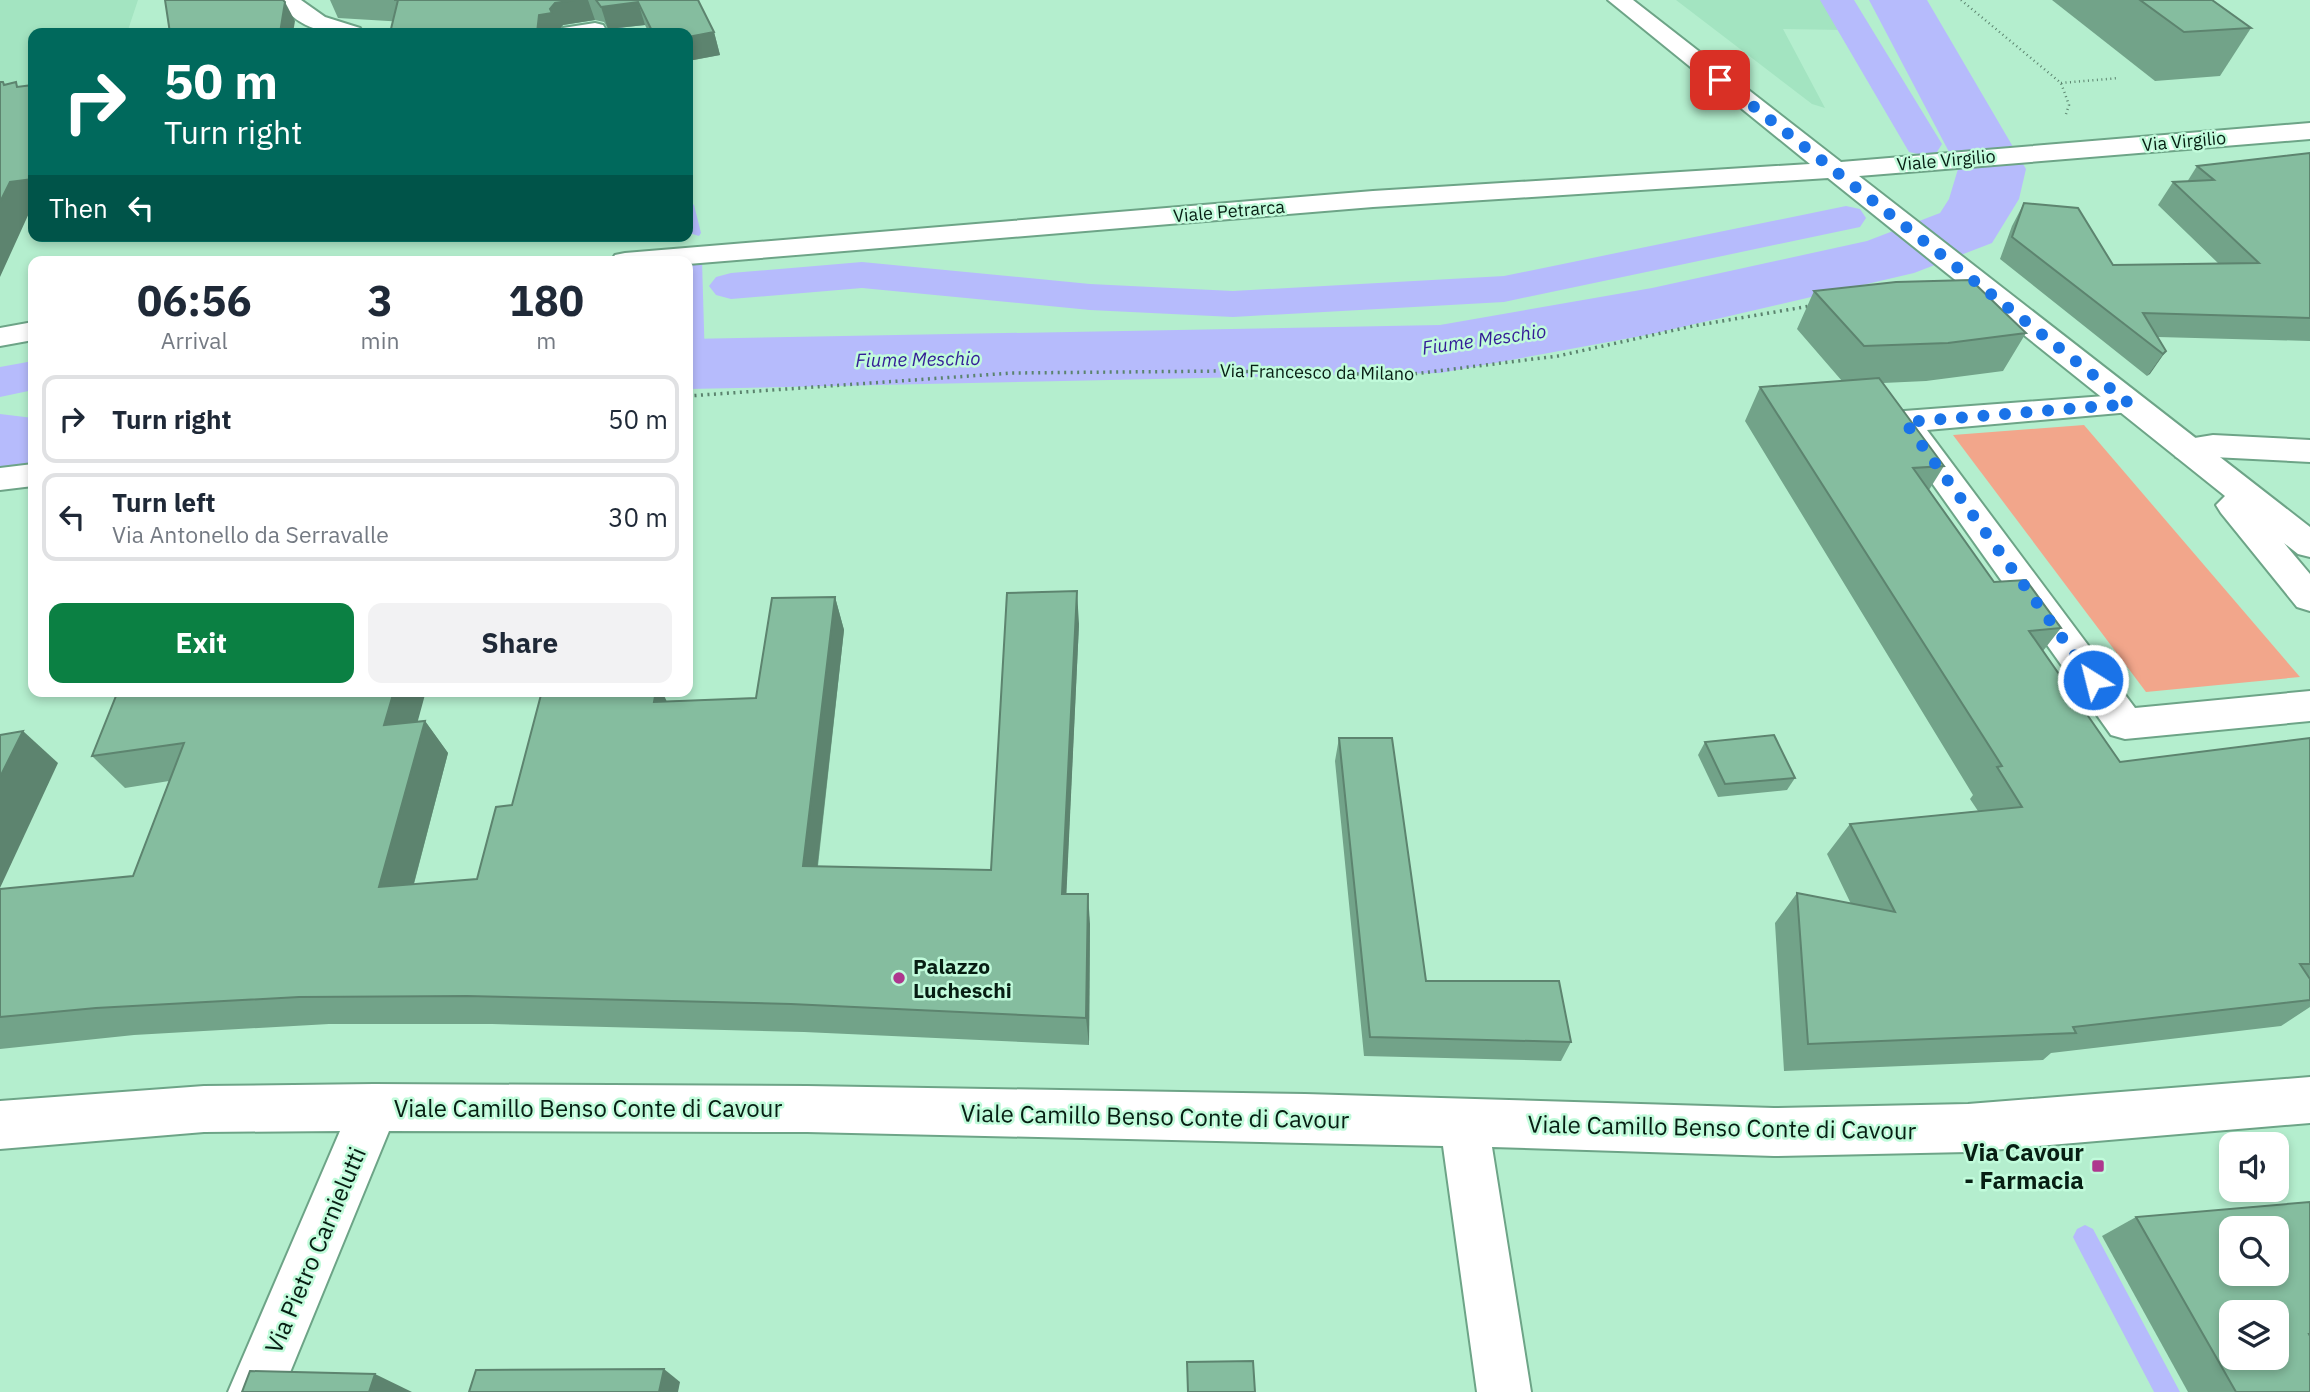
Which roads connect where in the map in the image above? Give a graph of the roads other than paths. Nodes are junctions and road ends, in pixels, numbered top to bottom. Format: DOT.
graph roads {
  1 [pos="289,0"];
  2 [pos="1619,0"];
  3 [pos="334,28"];
  4 [pos="2310,131"];
  5 [pos="2051,151"];
  6 [pos="1834,170"];
  7 [pos="685,256"];
  8 [pos="28,332"];
  9 [pos="0,337"];
  10 [pos="2130,404"];
  11 [pos="2188,449"];
  12 [pos="2310,452"];
  13 [pos="28,476"];
  14 [pos="0,479"];
  15 [pos="2310,545"];
  16 [pos="2310,598"];
  17 [pos="2310,706"];
  18 [pos="2310,1100"];
  19 [pos="374,1107"];
  20 [pos="1464,1123"];
  21 [pos="0,1125"];
  22 [pos="255,1392"];
  23 [pos="1504,1392"];
  1 -- 3 [label="street"];
  2 -- 6 [label="street"];
  4 -- 5 [label="street, Via Virgilio"];
  5 -- 6 [label="street, Viale Virgilio"];
  6 -- 7 [label="street, Viale Petrarca"];
  6 -- 10 [label="street"];
  8 -- 9 [label="street"];
  10 -- 11 [label="street"];
  10 -- 17 [label="street"];
  11 -- 12 [label="street"];
  11 -- 15 [label="street"];
  11 -- 16 [label="street"];
  13 -- 14 [label="street"];
  18 -- 20 [label="street, Viale Camillo Benso Conte di Cavour"];
  19 -- 20 [label="street, Viale Camillo Benso Conte di Cavour"];
  19 -- 21 [label="street, Viale Camillo Benso Conte di Cavour"];
  19 -- 22 [label="street, Via Pietro Carnielutti"];
  20 -- 23 [label="street"];
}
